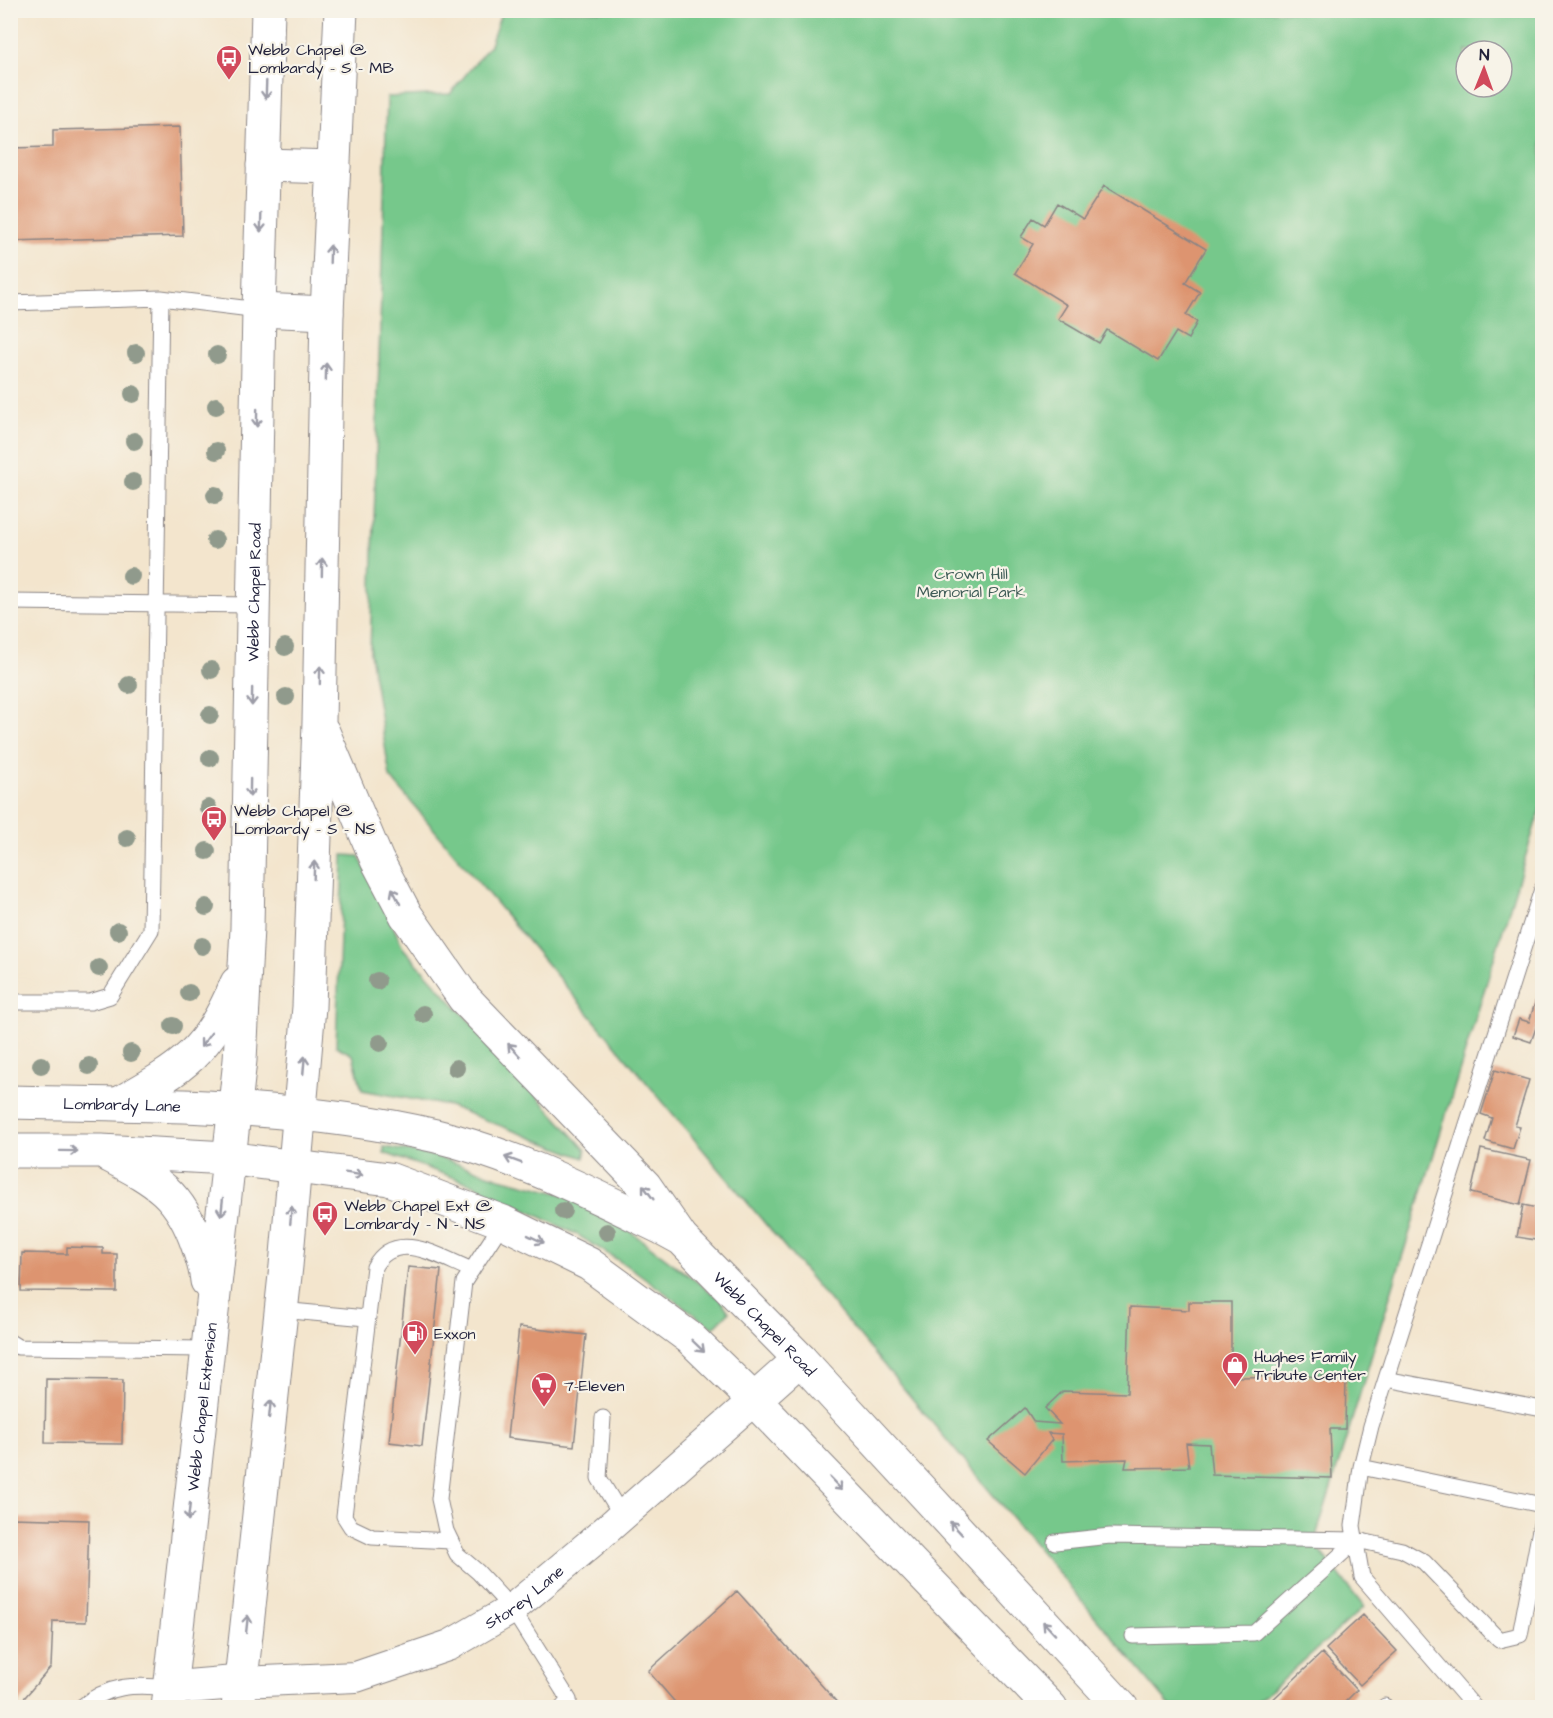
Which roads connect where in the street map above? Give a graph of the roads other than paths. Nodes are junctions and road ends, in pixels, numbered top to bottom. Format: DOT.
graph roads {
  1 [pos="268,10"];
  2 [pos="340,10"];
  3 [pos="263,165"];
  4 [pos="334,167"];
  5 [pos="160,298"];
  6 [pos="10,303"];
  7 [pos="259,310"];
  8 [pos="327,312"];
  9 [pos="10,602"];
  10 [pos="156,604"];
  11 [pos="253,605"];
  12 [pos="319,722"];
  13 [pos="1542,889"];
  14 [pos="247,928"];
  15 [pos="10,1002"];
  16 [pos="10,1102"];
  17 [pos="118,1104"];
  18 [pos="234,1107"];
  19 [pos="300,1113"];
  20 [pos="10,1151"];
  21 [pos="101,1152"];
  22 [pos="227,1158"];
  23 [pos="296,1165"];
  24 [pos="503,1222"];
  25 [pos="682,1239"];
  26 [pos="472,1270"];
  27 [pos="281,1310"];
  28 [pos="366,1318"];
  29 [pos="208,1337"];
  30 [pos="10,1342"];
  31 [pos="800,1359"];
  32 [pos="1386,1379"];
  33 [pos="754,1400"];
  34 [pos="1542,1410"];
  35 [pos="603,1418"];
  36 [pos="1361,1467"];
  37 [pos="1542,1505"];
  38 [pos="622,1516"];
  39 [pos="1542,1519"];
  40 [pos="1357,1540"];
  41 [pos="451,1541"];
  42 [pos="1055,1542"];
  43 [pos="512,1609"];
  44 [pos="1133,1636"];
  45 [pos="1089,1671"];
  46 [pos="239,1695"];
  47 [pos="170,1698"];
  48 [pos="570,1705"];
  49 [pos="80,1707"];
  50 [pos="1052,1707"];
  51 [pos="1122,1707"];
  52 [pos="1475,1707"];
  1 -- 3 [label="main road, Webb Chapel Road, one-way"];
  2 -- 4 [label="main road"];
  3 -- 4 [label="main road"];
  3 -- 7 [label="main road, Webb Chapel Road, one-way"];
  8 -- 4 [label="main road, one-way"];
  5 -- 6 [label="lane"];
  5 -- 7 [label="lane"];
  5 -- 10 [label="lane"];
  7 -- 8 [label="main road"];
  7 -- 11 [label="main road, Webb Chapel Road, one-way"];
  12 -- 8 [label="main road, one-way"];
  9 -- 10 [label="lane"];
  10 -- 11 [label="lane"];
  10 -- 15 [label="lane"];
  11 -- 14 [label="main road, Webb Chapel Road, one-way"];
  19 -- 12 [label="main road, one-way"];
  25 -- 12 [label="main road, one-way"];
  13 -- 32 [label="lane"];
  14 -- 17 [label="main road, one-way"];
  14 -- 18 [label="main road, Webb Chapel Road"];
  16 -- 17 [label="main road, Lombardy Lane"];
  17 -- 18 [label="main road, Lombardy Lane"];
  18 -- 19 [label="main road, Webb Chapel Road"];
  18 -- 22 [label="main road, Webb Chapel Extension"];
  19 -- 23 [label="main road"];
  25 -- 19 [label="main road, Webb Chapel Road, one-way"];
  20 -- 21 [label="main road, one-way"];
  21 -- 22 [label="main road"];
  21 -- 29 [label="main road"];
  22 -- 23 [label="main road"];
  22 -- 29 [label="main road, Webb Chapel Extension, one-way"];
  23 -- 24 [label="main road, one-way"];
  27 -- 23 [label="main road, one-way"];
  24 -- 26 [label="lane"];
  24 -- 33 [label="main road, one-way"];
  25 -- 31 [label="main road, Webb Chapel Road"];
  26 -- 28 [label="lane"];
  26 -- 41 [label="lane"];
  27 -- 28 [label="lane"];
  46 -- 27 [label="main road, one-way"];
  28 -- 41 [label="lane"];
  29 -- 30 [label="lane"];
  29 -- 47 [label="main road, Webb Chapel Extension, one-way"];
  31 -- 33 [label="main road"];
  45 -- 31 [label="main road, Webb Chapel Road, one-way"];
  32 -- 34 [label="lane"];
  32 -- 36 [label="lane"];
  33 -- 38 [label="street, Storey Lane"];
  33 -- 50 [label="main road, one-way"];
  35 -- 38 [label="lane"];
  36 -- 37 [label="lane"];
  36 -- 40 [label="lane"];
  38 -- 43 [label="street, Storey Lane"];
  39 -- 40 [label="lane"];
  40 -- 42 [label="lane"];
  40 -- 44 [label="lane"];
  40 -- 52 [label="lane"];
  41 -- 43 [label="lane"];
  43 -- 46 [label="street, Storey Lane"];
  43 -- 48 [label="lane"];
  45 -- 50 [label="main road"];
  45 -- 51 [label="main road, Webb Chapel Road"];
  46 -- 47 [label="main road"];
  47 -- 49 [label="lane"];
}
